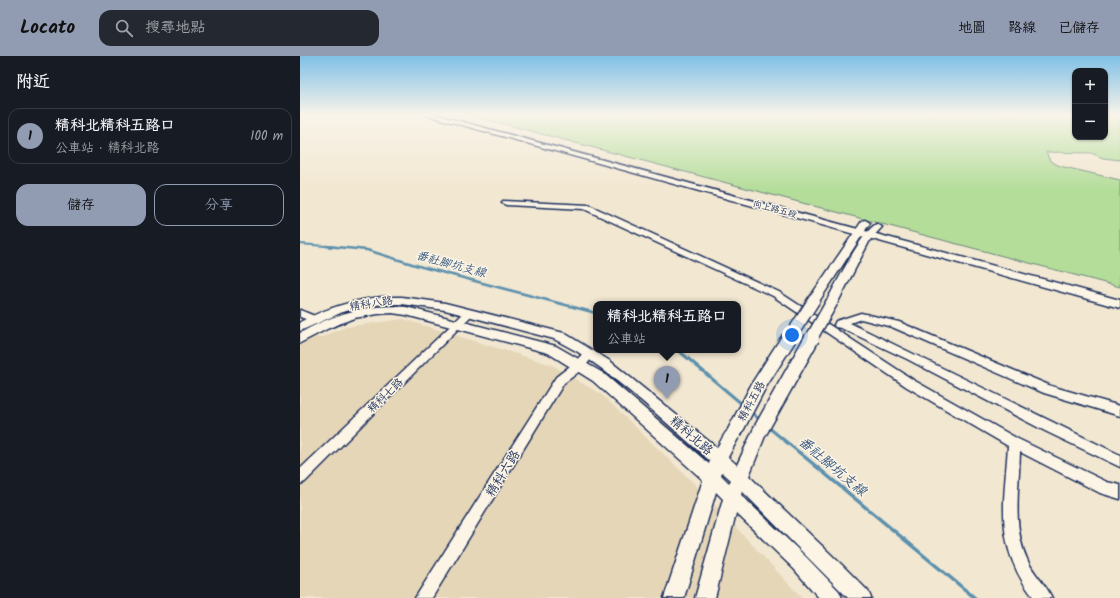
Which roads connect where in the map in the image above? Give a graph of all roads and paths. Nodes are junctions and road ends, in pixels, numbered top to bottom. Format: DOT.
graph roads {
  1 [pos="530,140"];
  2 [pos="544,140"];
  3 [pos="506,203"];
  4 [pos="868,229"];
  5 [pos="1120,295"];
  6 [pos="1120,304"];
  7 [pos="300,313"];
  8 [pos="470,313"];
  9 [pos="314,319"];
  10 [pos="458,324"];
  11 [pos="300,327"];
  12 [pos="838,328"];
  13 [pos="300,339"];
  14 [pos="588,354"];
  15 [pos="578,366"];
  16 [pos="1120,411"];
  17 [pos="1014,443"];
  18 [pos="720,459"];
  19 [pos="1120,461"];
  20 [pos="712,477"];
  21 [pos="740,477"];
  22 [pos="300,478"];
  23 [pos="1120,492"];
  24 [pos="732,496"];
  25 [pos="423,598"];
  26 [pos="674,598"];
  27 [pos="705,598"];
  28 [pos="832,598"];
  29 [pos="861,598"];
  30 [pos="1044,598"];
  1 -- 4 [label="main road, 向上路五段"];
  2 -- 4 [label="main road, 向上路五段"];
  3 -- 12 [label="street"];
  4 -- 5 [label="main road, 向上路五段"];
  4 -- 6 [label="main road, 向上路五段"];
  4 -- 18 [label="street, 精科五路, bridge"];
  4 -- 21 [label="street, 精科五路, bridge"];
  7 -- 9 [label="street"];
  8 -- 9 [label="street, 精科八路"];
  8 -- 10 [label="street, 精科七路"];
  8 -- 14 [label="street, 精科北路"];
  9 -- 11 [label="street, 精科八路"];
  10 -- 13 [label="street, 精科八路"];
  10 -- 15 [label="street, 精科北路"];
  10 -- 22 [label="street, 精科七路"];
  12 -- 16 [label="street"];
  12 -- 17 [label="street"];
  12 -- 19 [label="street"];
  14 -- 15 [label="street, 精科六路"];
  14 -- 18 [label="street, 精科北路"];
  15 -- 20 [label="street, 精科北路"];
  15 -- 25 [label="street, 精科六路"];
  17 -- 23 [label="street"];
  17 -- 30 [label="street"];
  18 -- 20 [label="street, 精科五路"];
  18 -- 21 [label="street, 精科北路"];
  20 -- 24 [label="street, 精科北路"];
  20 -- 26 [label="street, 精科五路"];
  21 -- 24 [label="street, 精科五路"];
  21 -- 29 [label="street, 精科北路"];
  24 -- 27 [label="street, 精科五路"];
  24 -- 28 [label="street, 精科北路"];
}
